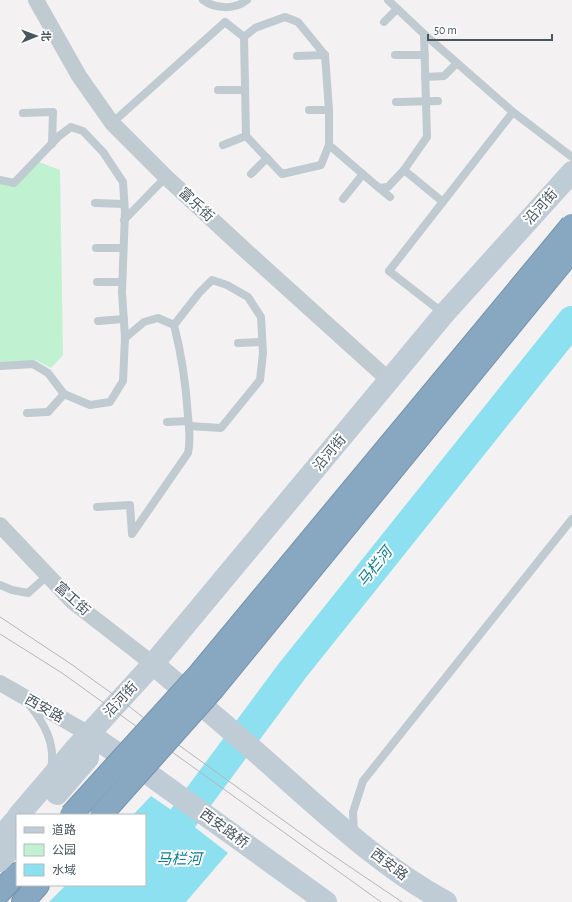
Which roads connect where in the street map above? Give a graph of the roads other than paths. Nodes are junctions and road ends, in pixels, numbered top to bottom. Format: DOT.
graph roads {
  1 [pos="36,0"];
  2 [pos="202,0"];
  3 [pos="247,0"];
  4 [pos="388,0"];
  5 [pos="397,8"];
  6 [pos="384,22"];
  7 [pos="424,34"];
  8 [pos="244,37"];
  9 [pos="325,55"];
  10 [pos="395,55"];
  11 [pos="425,55"];
  12 [pos="297,56"];
  13 [pos="457,63"];
  14 [pos="426,76"];
  15 [pos="218,90"];
  16 [pos="245,90"];
  17 [pos="438,101"];
  18 [pos="396,102"];
  19 [pos="426,102"];
  20 [pos="309,110"];
  21 [pos="329,110"];
  22 [pos="513,112"];
  23 [pos="23,113"];
  24 [pos="112,123"];
  25 [pos="246,136"];
  26 [pos="52,144"];
  27 [pos="223,144"];
  28 [pos="329,145"];
  29 [pos="572,157"];
  30 [pos="267,158"];
  31 [pos="404,170"];
  32 [pos="572,172"];
  33 [pos="251,174"];
  34 [pos="363,174"];
  35 [pos="166,177"];
  36 [pos="0,180"];
  37 [pos="379,188"];
  38 [pos="390,197"];
  39 [pos="343,199"];
  40 [pos="442,202"];
  41 [pos="95,204"];
  42 [pos="124,204"];
  43 [pos="124,220"];
  44 [pos="572,226"];
  45 [pos="96,248"];
  46 [pos="122,248"];
  47 [pos="572,250"];
  48 [pos="97,282"];
  49 [pos="122,282"];
  50 [pos="444,314"];
  51 [pos="124,319"];
  52 [pos="98,321"];
  53 [pos="174,325"];
  54 [pos="125,338"];
  55 [pos="262,342"];
  56 [pos="238,343"];
  57 [pos="0,366"];
  58 [pos="390,381"];
  59 [pos="64,394"];
  60 [pos="27,413"];
  61 [pos="167,422"];
  62 [pos="189,424"];
  63 [pos="96,507"];
  64 [pos="572,519"];
  65 [pos="0,525"];
  66 [pos="47,576"];
  67 [pos="0,585"];
  68 [pos="153,664"];
  69 [pos="0,683"];
  70 [pos="24,698"];
  71 [pos="89,734"];
  72 [pos="49,780"];
  73 [pos="20,814"];
  74 [pos="40,814"];
  75 [pos="71,814"];
  76 [pos="102,814"];
  77 [pos="16,819"];
  78 [pos="0,838"];
  79 [pos="354,838"];
  80 [pos="16,842"];
  81 [pos="0,860"];
  82 [pos="16,875"];
  83 [pos="0,892"];
  84 [pos="326,902"];
  85 [pos="446,902"];
  1 -- 24 [label="street, 富乐街"];
  2 -- 3 [label="lane"];
  4 -- 5 [label="lane"];
  5 -- 6 [label="lane"];
  5 -- 7 [label="lane"];
  7 -- 11 [label="lane"];
  7 -- 13 [label="lane"];
  8 -- 9 [label="lane"];
  8 -- 16 [label="lane"];
  8 -- 24 [label="lane"];
  9 -- 12 [label="lane"];
  9 -- 21 [label="lane"];
  10 -- 11 [label="lane"];
  11 -- 14 [label="lane"];
  13 -- 14 [label="lane"];
  13 -- 22 [label="lane"];
  14 -- 19 [label="lane"];
  15 -- 16 [label="lane"];
  16 -- 25 [label="lane"];
  17 -- 19 [label="lane"];
  18 -- 19 [label="lane"];
  19 -- 31 [label="lane"];
  20 -- 21 [label="lane"];
  21 -- 28 [label="lane"];
  22 -- 29 [label="lane"];
  22 -- 40 [label="lane"];
  23 -- 26 [label="lane"];
  24 -- 35 [label="street, 富乐街"];
  25 -- 27 [label="lane"];
  25 -- 30 [label="lane"];
  26 -- 36 [label="lane"];
  26 -- 42 [label="lane"];
  28 -- 30 [label="lane"];
  28 -- 34 [label="lane"];
  30 -- 33 [label="lane"];
  31 -- 37 [label="lane"];
  31 -- 40 [label="lane"];
  32 -- 50 [label="main road, 沿河街"];
  34 -- 37 [label="lane"];
  34 -- 39 [label="lane"];
  35 -- 43 [label="lane"];
  35 -- 58 [label="street, 富乐街"];
  37 -- 38 [label="lane"];
  40 -- 50 [label="lane"];
  41 -- 42 [label="lane"];
  42 -- 43 [label="lane"];
  43 -- 46 [label="lane"];
  44 -- 75 [label="highway, bridge"];
  45 -- 46 [label="lane"];
  46 -- 49 [label="lane"];
  47 -- 76 [label="highway, bridge"];
  48 -- 49 [label="lane"];
  49 -- 51 [label="lane"];
  50 -- 58 [label="main road, 沿河街"];
  51 -- 52 [label="lane"];
  51 -- 54 [label="lane"];
  53 -- 54 [label="lane"];
  53 -- 55 [label="lane"];
  53 -- 62 [label="lane"];
  54 -- 59 [label="lane"];
  55 -- 56 [label="lane"];
  55 -- 62 [label="lane"];
  57 -- 59 [label="lane"];
  58 -- 68 [label="main road, 沿河街"];
  59 -- 60 [label="lane"];
  61 -- 62 [label="lane"];
  62 -- 63 [label="lane"];
  64 -- 79 [label="lane"];
  65 -- 66 [label="street, 富工街"];
  66 -- 67 [label="lane"];
  66 -- 68 [label="street, 富工街"];
  68 -- 71 [label="main road, 沿河街"];
  68 -- 79 [label="main road, 西安路"];
  69 -- 70 [label="street, 西安路"];
  70 -- 71 [label="street, 西安路"];
  70 -- 72 [label="lane"];
  71 -- 72 [label="main road, 沿河街"];
  71 -- 74 [label="main road"];
  71 -- 84 [label="main road, 西安路桥"];
  72 -- 73 [label="main road, 沿河街"];
  77 -- 78 [label="main road"];
  79 -- 85 [label="main road, 西安路"];
  80 -- 81 [label="main road"];
  82 -- 83 [label="highway"];
}
